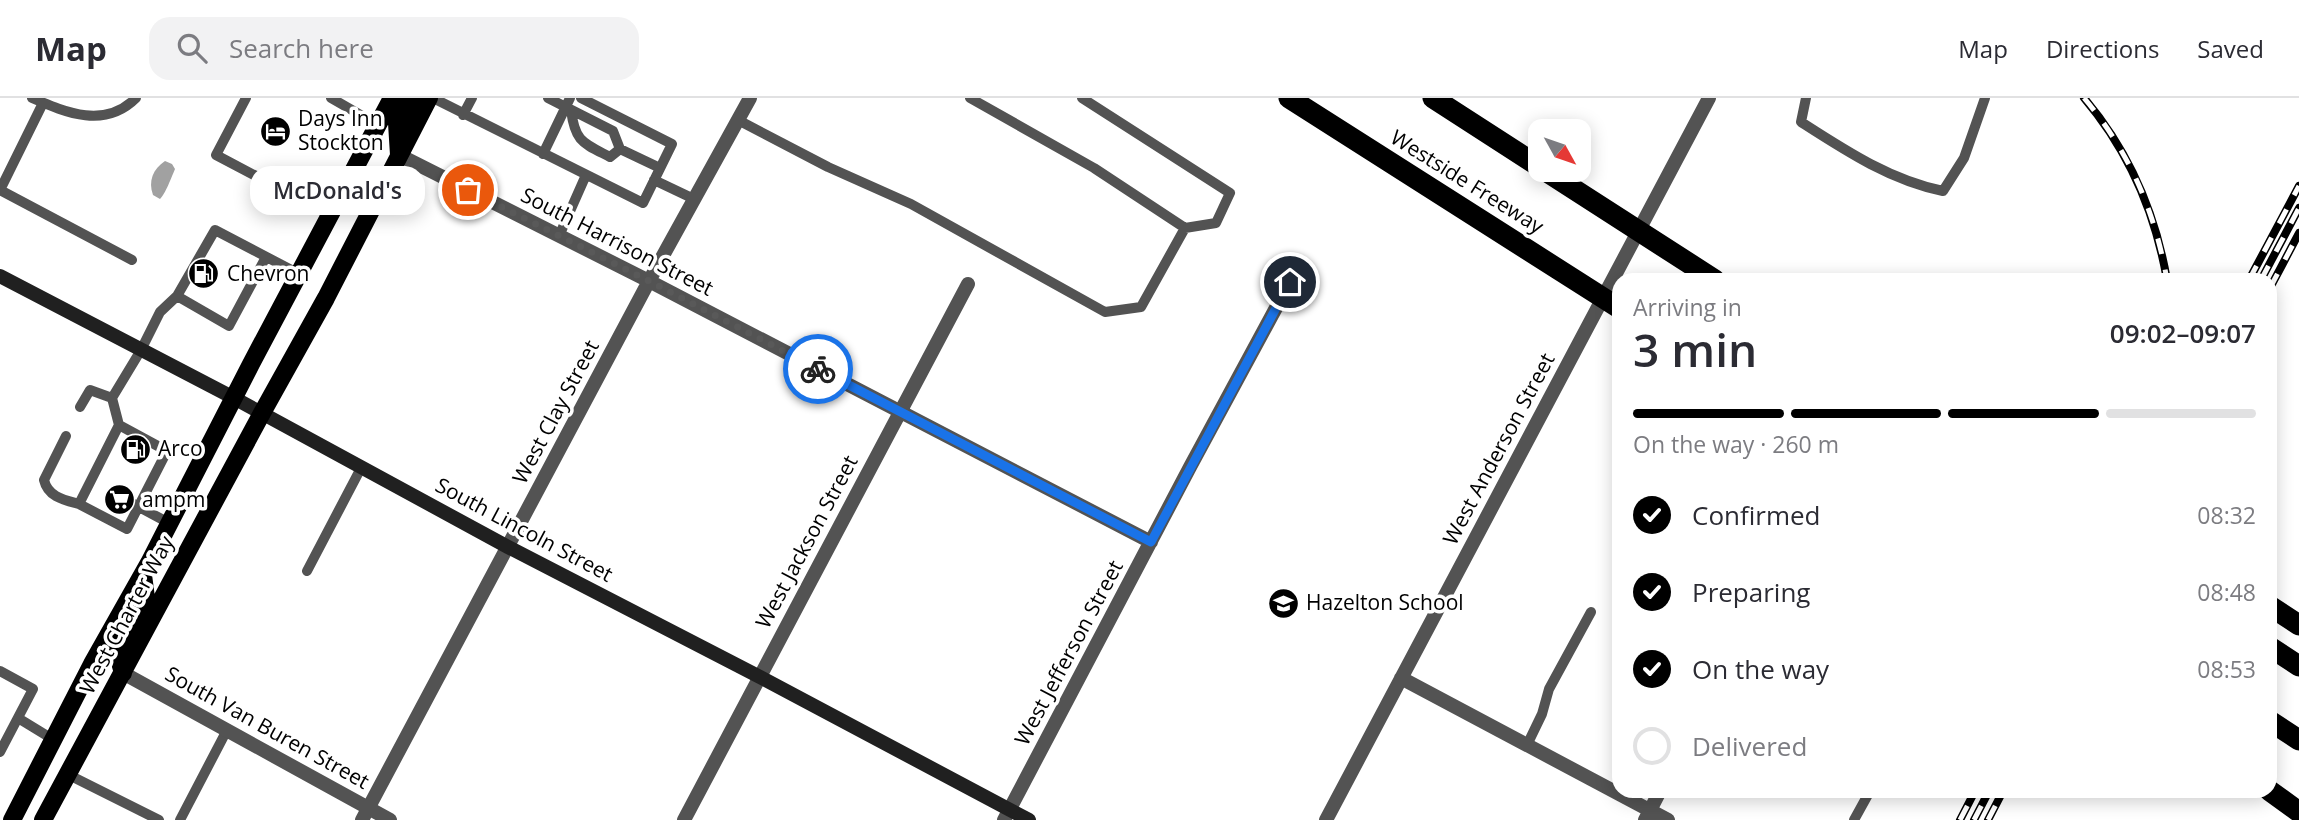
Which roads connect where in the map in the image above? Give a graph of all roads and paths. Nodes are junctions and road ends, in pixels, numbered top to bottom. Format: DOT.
graph roads {
  1 [pos="32,98"];
  2 [pos="136,98"];
  3 [pos="246,98"];
  4 [pos="331,98"];
  5 [pos="392,98"];
  6 [pos="411,98"];
  7 [pos="431,98"];
  8 [pos="472,98"];
  9 [pos="548,98"];
  10 [pos="582,98"];
  11 [pos="750,98"];
  12 [pos="970,98"];
  13 [pos="1082,98"];
  14 [pos="1274,98"];
  15 [pos="1289,98"];
  16 [pos="1433,98"];
  17 [pos="1709,98"];
  18 [pos="1806,98"];
  19 [pos="1985,98"];
  20 [pos="43,103"];
  21 [pos="569,105"];
  22 [pos="463,115"];
  23 [pos="738,120"];
  24 [pos="378,125"];
  25 [pos="1341,131"];
  26 [pos="620,149"];
  27 [pos="543,154"];
  28 [pos="399,155"];
  29 [pos="1528,160"];
  30 [pos="660,168"];
  31 [pos="586,175"];
  32 [pos="654,180"];
  33 [pos="1562,182"];
  34 [pos="0,190"];
  35 [pos="694,199"];
  36 [pos="330,215"];
  37 [pos="1185,228"];
  38 [pos="559,236"];
  39 [pos="266,257"];
  40 [pos="132,260"];
  41 [pos="1616,273"];
  42 [pos="1705,273"];
  43 [pos="299,274"];
  44 [pos="0,276"];
  45 [pos="649,281"];
  46 [pos="1612,281"];
  47 [pos="1290,282"];
  48 [pos="968,284"];
  49 [pos="177,296"];
  50 [pos="1612,303"];
  51 [pos="141,350"];
  52 [pos="112,398"];
  53 [pos="234,398"];
  54 [pos="80,407"];
  55 [pos="900,412"];
  56 [pos="262,413"];
  57 [pos="119,425"];
  58 [pos="66,436"];
  59 [pos="144,466"];
  60 [pos="361,468"];
  61 [pos="156,472"];
  62 [pos="126,500"];
  63 [pos="79,505"];
  64 [pos="138,507"];
  65 [pos="169,523"];
  66 [pos="1151,542"];
  67 [pos="508,547"];
  68 [pos="307,571"];
  69 [pos="143,575"];
  70 [pos="2277,611"];
  71 [pos="1591,612"];
  72 [pos="2299,625"];
  73 [pos="2277,652"];
  74 [pos="2299,666"];
  75 [pos="0,671"];
  76 [pos="123,673"];
  77 [pos="760,677"];
  78 [pos="1401,678"];
  79 [pos="18,718"];
  80 [pos="2277,726"];
  81 [pos="227,730"];
  82 [pos="54,740"];
  83 [pos="2299,740"];
  84 [pos="1527,745"];
  85 [pos="0,752"];
  86 [pos="67,774"];
  87 [pos="1612,795"];
  88 [pos="2277,796"];
  89 [pos="1618,798"];
  90 [pos="1656,798"];
  91 [pos="1866,798"];
  92 [pos="2299,812"];
  93 [pos="365,814"];
  94 [pos="1007,815"];
  95 [pos="1647,815"];
  96 [pos="12,820"];
  97 [pos="43,820"];
  98 [pos="159,820"];
  99 [pos="180,820"];
  100 [pos="390,820"];
  101 [pos="684,820"];
  102 [pos="1029,820"];
  103 [pos="1326,820"];
  104 [pos="1668,820"];
  105 [pos="1854,820"];
  1 -- 20 [label="lane"];
  2 -- 20 [label="lane"];
  3 -- 36 [label="lane"];
  4 -- 24 [label="lane"];
  5 -- 24 [label="main road, West Charter Way"];
  6 -- 28 [label="main road"];
  7 -- 22 [label="lane"];
  7 -- 28 [label="main road, West Charter Way"];
  8 -- 22 [label="lane"];
  9 -- 21 [label="lane"];
  10 -- 30 [label="lane"];
  11 -- 23 [label="street, West Clay Street"];
  12 -- 37 [label="lane"];
  13 -- 37 [label="lane"];
  14 -- 25 [label="highway"];
  15 -- 25 [label="highway, Westside Freeway"];
  16 -- 29 [label="highway"];
  17 -- 41 [label="street, West Anderson Street"];
  18 -- 19 [label="lane"];
  20 -- 34 [label="lane"];
  21 -- 26 [label="lane"];
  21 -- 26 [label="lane"];
  21 -- 27 [label="lane"];
  22 -- 27 [label="lane"];
  23 -- 35 [label="street, West Clay Street"];
  23 -- 37 [label="lane"];
  24 -- 36 [label="main road, West Charter Way"];
  25 -- 50 [label="highway, Westside Freeway"];
  26 -- 30 [label="lane"];
  27 -- 31 [label="lane"];
  28 -- 38 [label="street, South Harrison Street"];
  28 -- 56 [label="main road, West Charter Way"];
  30 -- 32 [label="lane"];
  31 -- 32 [label="lane"];
  31 -- 38 [label="lane"];
  32 -- 35 [label="lane"];
  33 -- 42 [label="highway"];
  34 -- 40 [label="lane"];
  35 -- 45 [label="street, West Clay Street"];
  36 -- 43 [label="main road, West Charter Way"];
  38 -- 45 [label="street, South Harrison Street"];
  39 -- 43 [label="lane"];
  39 -- 49 [label="lane"];
  39 -- 49 [label="lane"];
  43 -- 53 [label="main road, West Charter Way"];
  44 -- 51 [label="street, South Lincoln Street"];
  45 -- 55 [label="street, South Harrison Street"];
  45 -- 67 [label="street, West Clay Street"];
  46 -- 78 [label="street, West Anderson Street"];
  47 -- 66 [label="street, West Jefferson Street"];
  48 -- 55 [label="street, West Jackson Street"];
  49 -- 51 [label="lane"];
  51 -- 52 [label="lane"];
  51 -- 53 [label="street, South Lincoln Street"];
  52 -- 54 [label="lane"];
  52 -- 57 [label="lane"];
  53 -- 56 [label="street, South Lincoln Street"];
  53 -- 65 [label="main road, West Charter Way"];
  55 -- 66 [label="street, South Harrison Street"];
  55 -- 77 [label="street, West Jackson Street"];
  56 -- 60 [label="street, South Lincoln Street"];
  56 -- 76 [label="main road, West Charter Way"];
  57 -- 61 [label="lane"];
  57 -- 63 [label="lane"];
  58 -- 63 [label="lane"];
  59 -- 61 [label="lane"];
  60 -- 67 [label="street, South Lincoln Street"];
  60 -- 68 [label="lane"];
  61 -- 64 [label="lane"];
  62 -- 64 [label="lane"];
  63 -- 64 [label="lane"];
  64 -- 65 [label="lane"];
  65 -- 69 [label="main road, West Charter Way"];
  66 -- 94 [label="street, West Jefferson Street"];
  67 -- 77 [label="street, South Lincoln Street"];
  67 -- 93 [label="street, West Clay Street"];
  69 -- 76 [label="main road"];
  69 -- 82 [label="main road, West Charter Way"];
  70 -- 72 [label="highway"];
  71 -- 84 [label="lane"];
  73 -- 74 [label="highway"];
  75 -- 79 [label="lane"];
  76 -- 81 [label="street, South Van Buren Street"];
  76 -- 86 [label="main road, West Charter Way"];
  77 -- 94 [label="street, South Lincoln Street"];
  77 -- 101 [label="street, West Jackson Street"];
  78 -- 84 [label="street"];
  78 -- 103 [label="street, West Anderson Street"];
  79 -- 82 [label="lane"];
  79 -- 85 [label="lane"];
  80 -- 83 [label="highway"];
  81 -- 93 [label="street, South Van Buren Street"];
  81 -- 99 [label="lane"];
  82 -- 96 [label="main road, West Charter Way"];
  84 -- 87 [label="street"];
  86 -- 97 [label="main road, West Charter Way"];
  86 -- 98 [label="lane"];
  88 -- 92 [label="highway"];
  89 -- 95 [label="street"];
  90 -- 95 [label="street"];
  91 -- 105 [label="lane"];
  93 -- 100 [label="street, South Van Buren Street"];
  94 -- 102 [label="street, South Lincoln Street"];
  95 -- 104 [label="street"];
}
